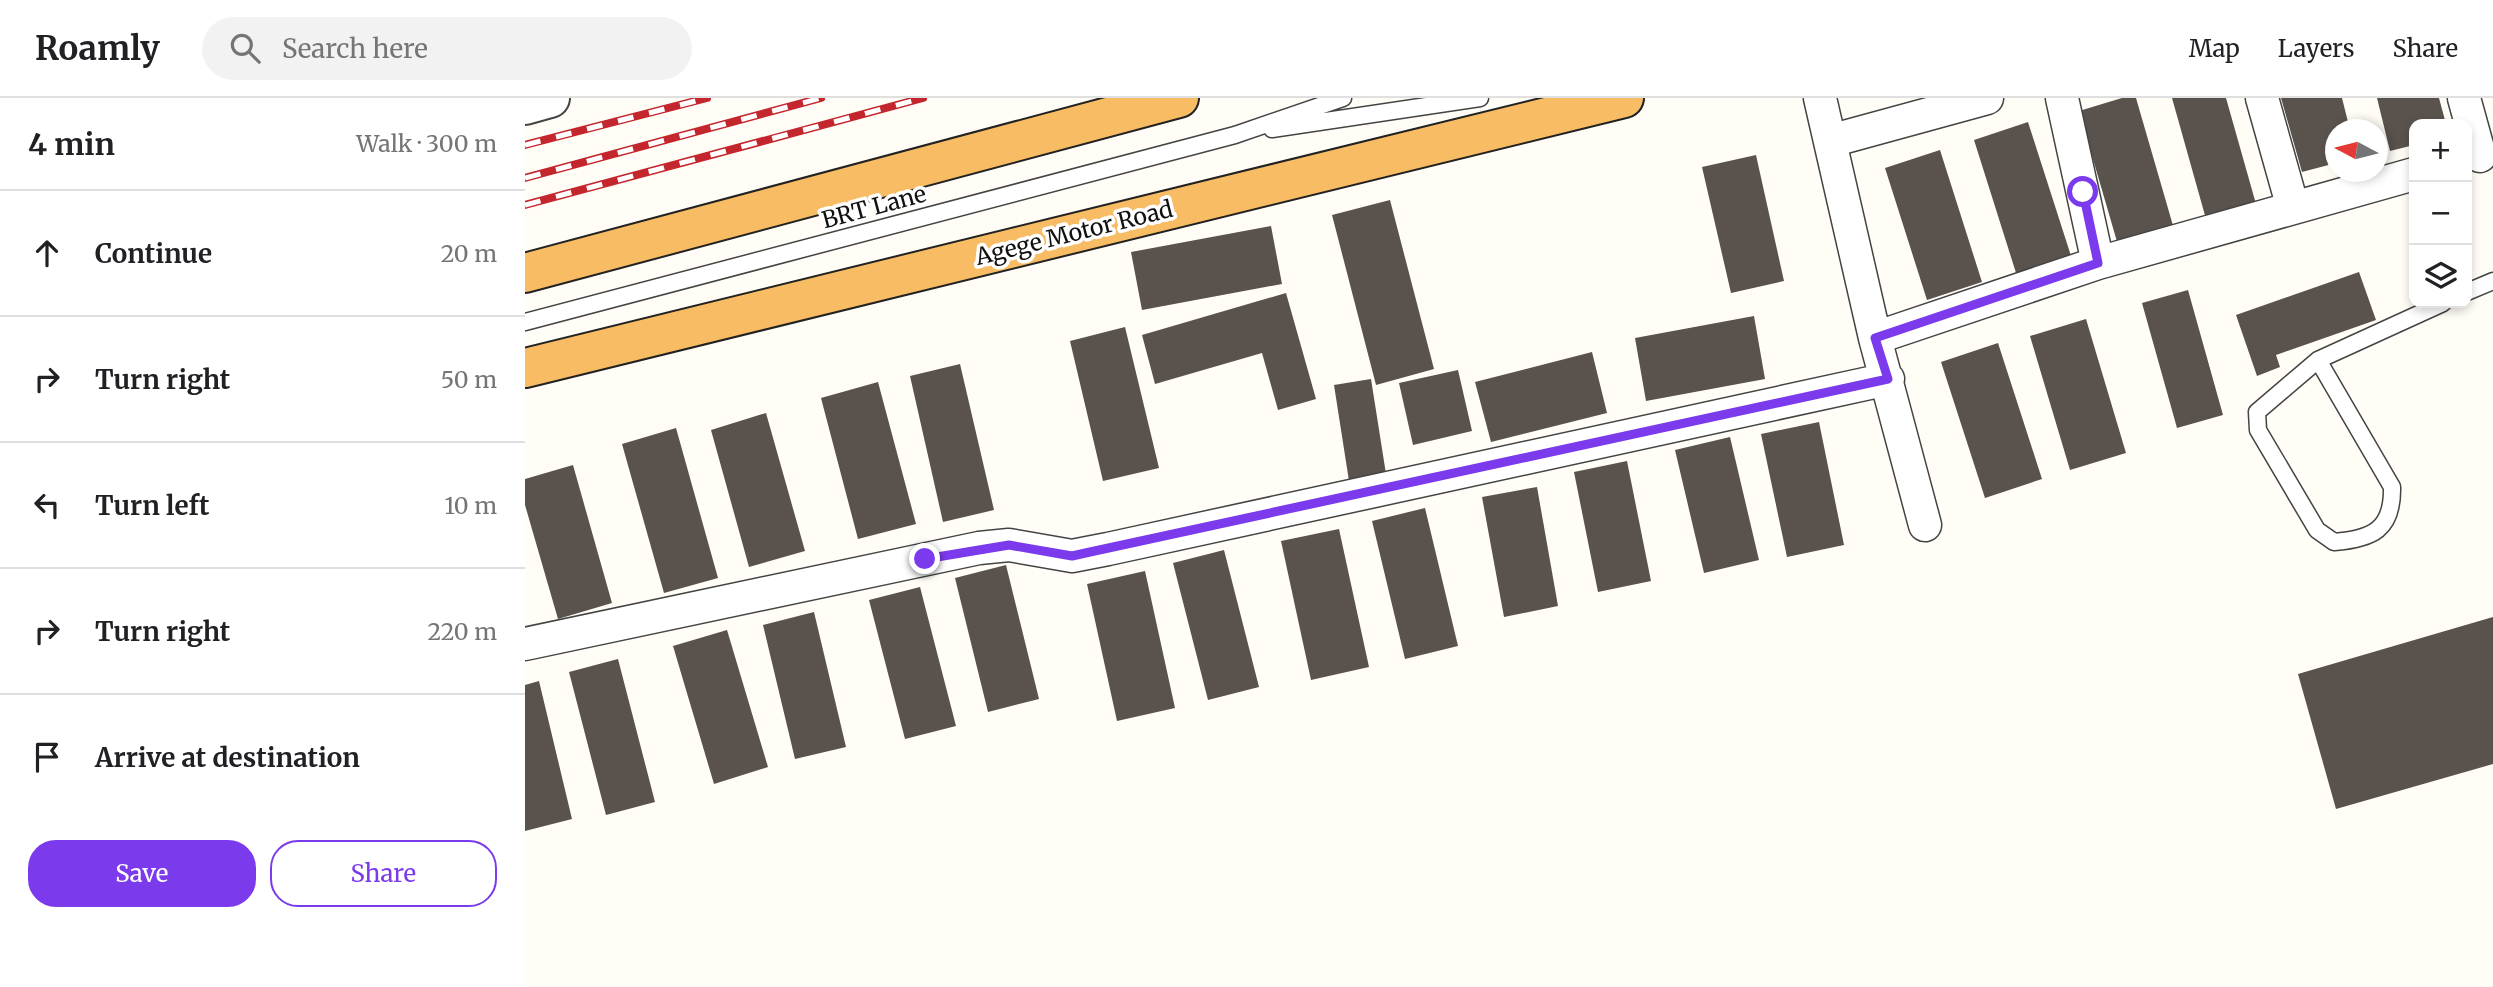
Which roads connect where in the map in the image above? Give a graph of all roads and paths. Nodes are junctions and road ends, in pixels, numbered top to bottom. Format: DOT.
graph roads {
  1 [pos="550,98"];
  2 [pos="1179,98"];
  3 [pos="1343,98"];
  4 [pos="1480,98"];
  5 [pos="1624,98"];
  6 [pos="1820,98"];
  7 [pos="1987,98"];
  8 [pos="2062,98"];
  9 [pos="2262,98"];
  10 [pos="2464,98"];
  11 [pos="525,105"];
  12 [pos="1235,135"];
  13 [pos="1830,141"];
  14 [pos="2480,156"];
  15 [pos="2409,175"];
  16 [pos="2293,208"];
  17 [pos="2098,263"];
  18 [pos="525,273"];
  19 [pos="2493,281"];
  20 [pos="2472,290"];
  21 [pos="2431,308"];
  22 [pos="525,323"];
  23 [pos="1875,338"];
  24 [pos="2318,360"];
  25 [pos="525,368"];
  26 [pos="1888,379"];
  27 [pos="1925,525"];
  28 [pos="525,644"];
  1 -- 11 [label="street"];
  2 -- 18 [label="highway"];
  3 -- 12 [label="lane, BRT Lane"];
  4 -- 12 [label="lane, BRT Lane"];
  5 -- 25 [label="highway, Agege Motor Road"];
  6 -- 13 [label="street"];
  7 -- 13 [label="street"];
  8 -- 17 [label="street"];
  9 -- 16 [label="street"];
  10 -- 14 [label="street"];
  12 -- 22 [label="lane, BRT Lane"];
  13 -- 23 [label="street"];
  15 -- 16 [label="street"];
  16 -- 17 [label="street"];
  17 -- 23 [label="street"];
  19 -- 20 [label="lane"];
  21 -- 24 [label="lane"];
  23 -- 26 [label="street"];
  24 -- 24 [label="lane"];
  26 -- 27 [label="street"];
  26 -- 28 [label="street"];
}
